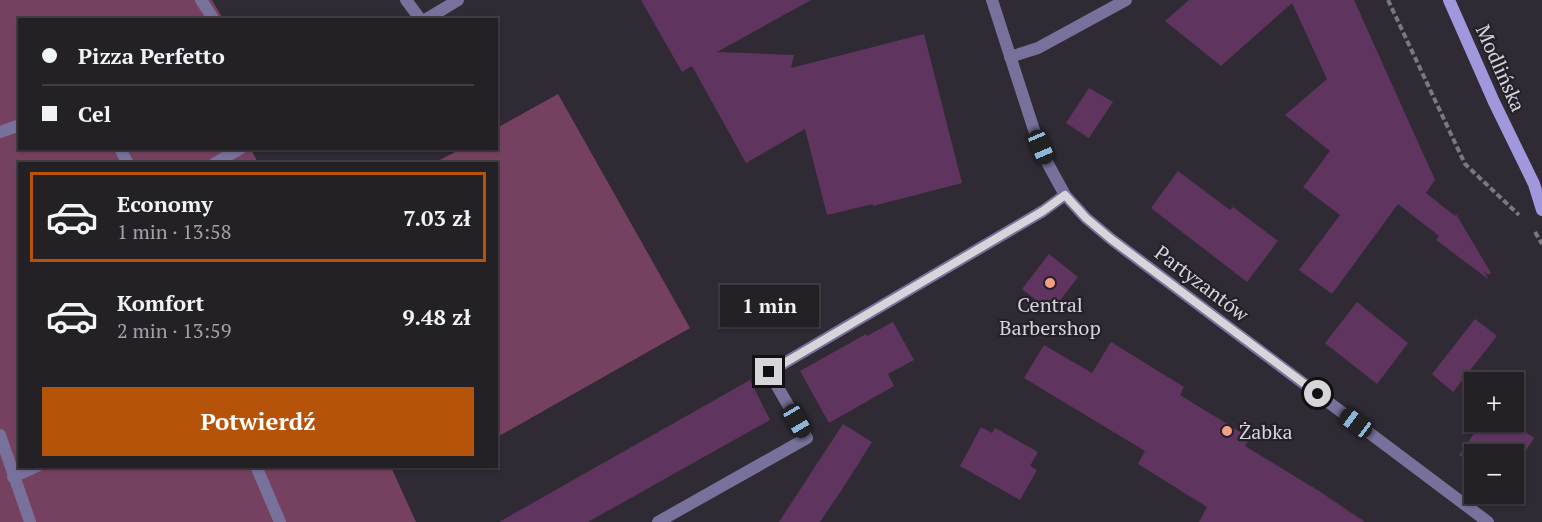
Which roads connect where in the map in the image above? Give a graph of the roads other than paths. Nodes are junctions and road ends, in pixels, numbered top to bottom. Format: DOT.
graph roads {
  1 [pos="201,0"];
  2 [pos="406,0"];
  3 [pos="458,0"];
  4 [pos="992,0"];
  5 [pos="1126,0"];
  6 [pos="1449,0"];
  7 [pos="213,18"];
  8 [pos="421,18"];
  9 [pos="426,18"];
  10 [pos="1010,57"];
  11 [pos="18,126"];
  12 [pos="0,132"];
  13 [pos="238,150"];
  14 [pos="217,162"];
  15 [pos="1538,188"];
  16 [pos="1065,195"];
  17 [pos="1542,210"];
  18 [pos="0,435"];
  19 [pos="33,468"];
  20 [pos="257,468"];
  21 [pos="13,477"];
  22 [pos="30,522"];
  23 [pos="280,522"];
  24 [pos="658,522"];
  25 [pos="1488,522"];
  1 -- 7 [label="street"];
  2 -- 8 [label="street"];
  3 -- 9 [label="street"];
  4 -- 10 [label="street, Partyzantów"];
  5 -- 10 [label="street"];
  6 -- 15 [label="main road, Modlińska"];
  10 -- 16 [label="street, Partyzantów"];
  11 -- 12 [label="street"];
  13 -- 14 [label="street"];
  15 -- 17 [label="main road, Modlińska"];
  16 -- 24 [label="street"];
  16 -- 25 [label="street, Partyzantów"];
  18 -- 21 [label="street"];
  19 -- 21 [label="street"];
  20 -- 23 [label="street"];
  21 -- 22 [label="street"];
}
